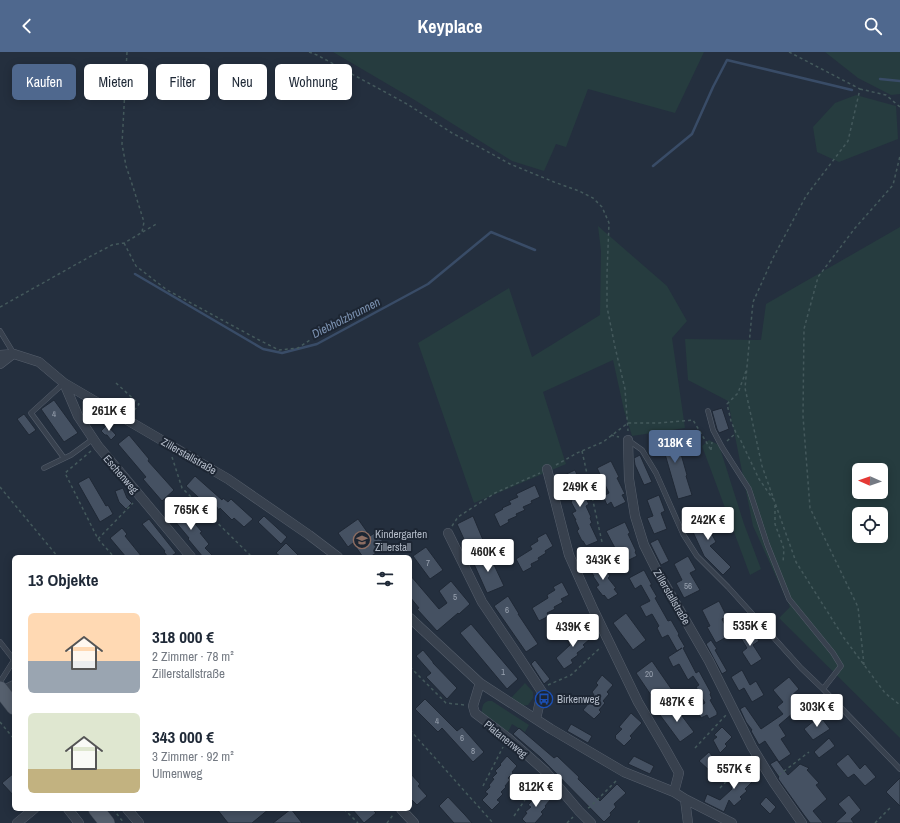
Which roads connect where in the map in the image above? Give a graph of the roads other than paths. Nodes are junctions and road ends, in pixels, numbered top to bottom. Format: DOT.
graph roads {
  1 [pos="0,331"];
  2 [pos="14,354"];
  3 [pos="0,355"];
  4 [pos="0,364"];
  5 [pos="64,383"];
  6 [pos="708,411"];
  7 [pos="628,440"];
  8 [pos="95,443"];
  9 [pos="64,458"];
  10 [pos="44,468"];
  11 [pos="547,470"];
  12 [pos="448,533"];
  13 [pos="189,555"];
  14 [pos="335,555"];
  15 [pos="412,620"];
  16 [pos="0,642"];
  17 [pos="12,657"];
  18 [pos="12,665"];
  19 [pos="480,683"];
  20 [pos="4,687"];
  21 [pos="823,690"];
  22 [pos="12,703"];
  23 [pos="536,719"];
  24 [pos="900,769"];
  25 [pos="674,792"];
  26 [pos="685,799"];
  27 [pos="32,811"];
  28 [pos="70,811"];
  29 [pos="98,811"];
  30 [pos="129,811"];
  31 [pos="397,811"];
  32 [pos="17,823"];
  33 [pos="79,823"];
  34 [pos="107,823"];
  35 [pos="139,823"];
  36 [pos="414,823"];
  37 [pos="591,823"];
  38 [pos="688,823"];
  39 [pos="732,823"];
  40 [pos="802,823"];
  1 -- 2 [label="lane"];
  2 -- 3 [label="street, Zillerstallstraße"];
  2 -- 4 [label="street"];
  2 -- 5 [label="street, Zillerstallstraße"];
  5 -- 8 [label="street, Eschenweg"];
  5 -- 9 [label="lane"];
  5 -- 14 [label="street, Zillerstallstraße"];
  6 -- 21 [label="lane"];
  7 -- 21 [label="lane"];
  7 -- 40 [label="street, Zillerstallstraße"];
  8 -- 9 [label="lane"];
  8 -- 13 [label="street, Eschenweg"];
  9 -- 10 [label="lane"];
  11 -- 25 [label="street"];
  12 -- 23 [label="street"];
  15 -- 19 [label="street"];
  16 -- 17 [label="lane"];
  18 -- 20 [label="lane"];
  19 -- 23 [label="street"];
  19 -- 37 [label="street, Platanenweg"];
  20 -- 22 [label="main road"];
  21 -- 24 [label="lane"];
  23 -- 25 [label="street"];
  25 -- 26 [label="street"];
  26 -- 38 [label="street"];
  26 -- 39 [label="street"];
  27 -- 32 [label="street"];
  28 -- 33 [label="street"];
  29 -- 34 [label="main road"];
  30 -- 35 [label="street"];
  31 -- 36 [label="street"];
}
